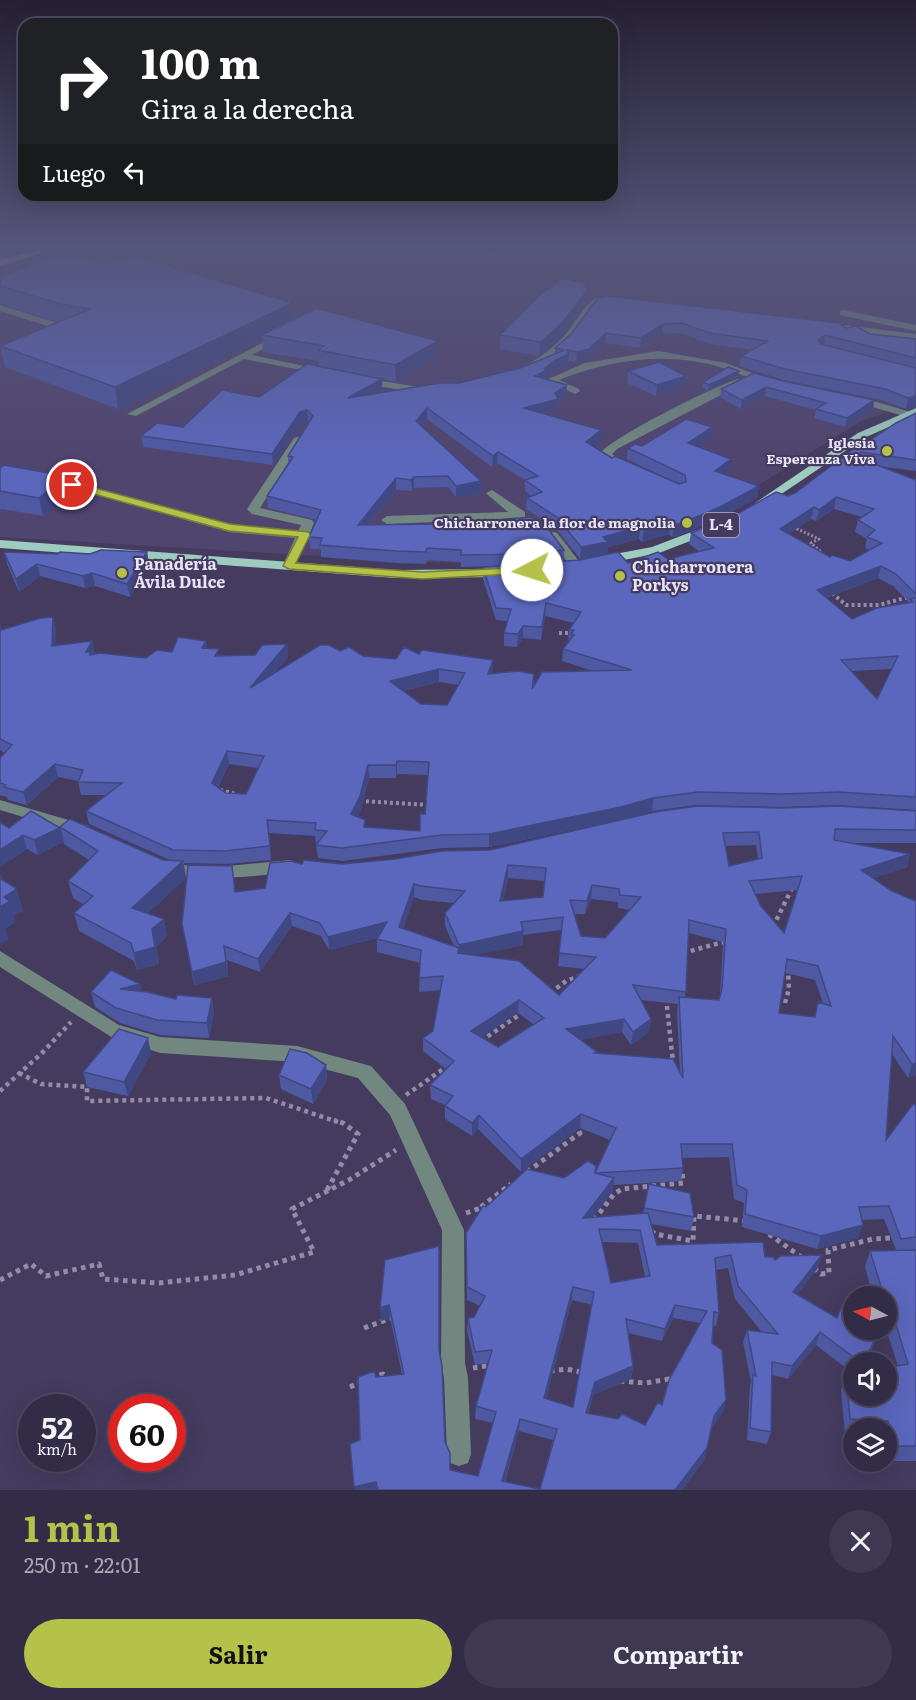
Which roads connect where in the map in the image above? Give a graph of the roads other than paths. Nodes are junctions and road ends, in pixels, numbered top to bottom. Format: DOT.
graph roads {
  1 [pos="33,319"];
  2 [pos="582,319"];
  3 [pos="870,319"];
  4 [pos="54,325"];
  5 [pos="836,327"];
  6 [pos="296,328"];
  7 [pos="916,328"];
  8 [pos="916,337"];
  9 [pos="243,356"];
  10 [pos="525,369"];
  11 [pos="326,373"];
  12 [pos="752,376"];
  13 [pos="348,378"];
  14 [pos="781,385"];
  15 [pos="439,390"];
  16 [pos="575,391"];
  17 [pos="844,397"];
  18 [pos="912,412"];
  19 [pos="132,414"];
  20 [pos="307,426"];
  21 [pos="633,471"];
  22 [pos="29,478"];
  23 [pos="492,493"];
  24 [pos="746,512"];
  25 [pos="520,514"];
  26 [pos="387,520"];
  27 [pos="715,527"];
  28 [pos="305,535"];
  29 [pos="0,544"];
  30 [pos="579,564"];
  31 [pos="289,566"];
  32 [pos="512,572"];
  33 [pos="0,804"];
  34 [pos="101,838"];
  35 [pos="151,861"];
  36 [pos="302,865"];
  37 [pos="0,958"];
  38 [pos="459,1454"];
  1 -- 4 [label="street"];
  2 -- 10 [label="street"];
  3 -- 7 [label="street"];
  5 -- 8 [label="street"];
  6 -- 9 [label="street"];
  9 -- 11 [label="street"];
  9 -- 19 [label="street"];
  12 -- 14 [label="street"];
  12 -- 16 [label="street"];
  12 -- 21 [label="street"];
  13 -- 15 [label="street"];
  17 -- 18 [label="street"];
  18 -- 24 [label="main road, L-4"];
  20 -- 28 [label="street"];
  22 -- 28 [label="street"];
  23 -- 25 [label="street"];
  25 -- 26 [label="street"];
  25 -- 30 [label="street"];
  27 -- 30 [label="main road, L-4"];
  28 -- 31 [label="street"];
  29 -- 31 [label="main road"];
  31 -- 32 [label="main road"];
  33 -- 34 [label="street"];
  35 -- 36 [label="street"];
  37 -- 38 [label="street"];
}
